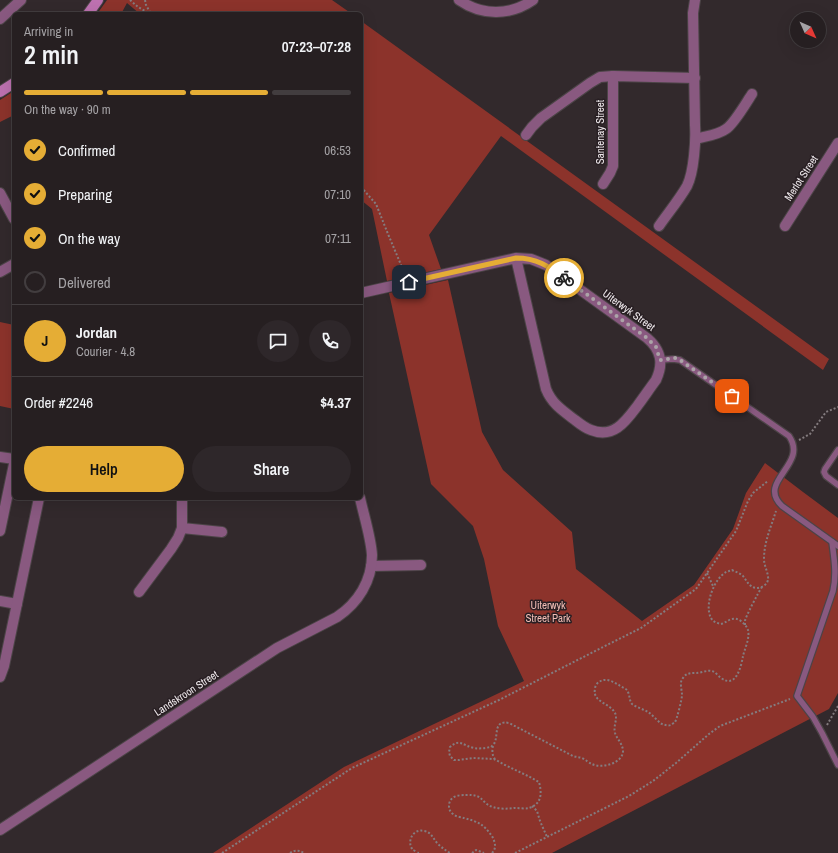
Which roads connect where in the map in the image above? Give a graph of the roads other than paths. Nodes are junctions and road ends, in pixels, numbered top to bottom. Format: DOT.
graph roads {
  1 [pos="21,0"];
  2 [pos="98,0"];
  3 [pos="459,0"];
  4 [pos="533,0"];
  5 [pos="695,0"];
  6 [pos="89,12"];
  7 [pos="0,19"];
  8 [pos="612,76"];
  9 [pos="695,78"];
  10 [pos="12,84"];
  11 [pos="0,92"];
  12 [pos="752,94"];
  13 [pos="526,135"];
  14 [pos="696,139"];
  15 [pos="838,143"];
  16 [pos="603,184"];
  17 [pos="0,193"];
  18 [pos="12,215"];
  19 [pos="659,226"];
  20 [pos="785,226"];
  21 [pos="516,258"];
  22 [pos="12,265"];
  23 [pos="0,272"];
  24 [pos="363,293"];
  25 [pos="660,360"];
  26 [pos="838,450"];
  27 [pos="0,457"];
  28 [pos="12,459"];
  29 [pos="12,474"];
  30 [pos="838,485"];
  31 [pos="40,500"];
  32 [pos="182,500"];
  33 [pos="360,500"];
  34 [pos="182,528"];
  35 [pos="0,531"];
  36 [pos="222,532"];
  37 [pos="832,542"];
  38 [pos="838,546"];
  39 [pos="421,565"];
  40 [pos="371,566"];
  41 [pos="139,592"];
  42 [pos="0,601"];
  43 [pos="17,604"];
  44 [pos="0,677"];
  45 [pos="838,766"];
  46 [pos="0,830"];
  1 -- 7 [label="street"];
  2 -- 6 [label="street"];
  3 -- 4 [label="street"];
  5 -- 9 [label="street"];
  8 -- 9 [label="street, Santenay Street"];
  8 -- 13 [label="street, Santenay Street"];
  8 -- 16 [label="street, Santenay Street"];
  9 -- 14 [label="street"];
  10 -- 11 [label="street"];
  12 -- 14 [label="street"];
  14 -- 19 [label="street"];
  15 -- 20 [label="street, Merlot Street"];
  17 -- 18 [label="street"];
  21 -- 24 [label="street, Uiterwyk Street"];
  21 -- 25 [label="street, Uiterwyk Street"];
  21 -- 25 [label="street"];
  22 -- 23 [label="street"];
  25 -- 37 [label="lane"];
  26 -- 30 [label="lane"];
  27 -- 28 [label="street"];
  29 -- 35 [label="street"];
  31 -- 43 [label="street"];
  32 -- 34 [label="street"];
  33 -- 40 [label="street, Landskroon Street"];
  34 -- 36 [label="street"];
  34 -- 41 [label="street"];
  37 -- 38 [label="lane"];
  37 -- 45 [label="lane"];
  39 -- 40 [label="street"];
  40 -- 46 [label="street, Landskroon Street"];
  42 -- 43 [label="street"];
  43 -- 44 [label="street"];
}
